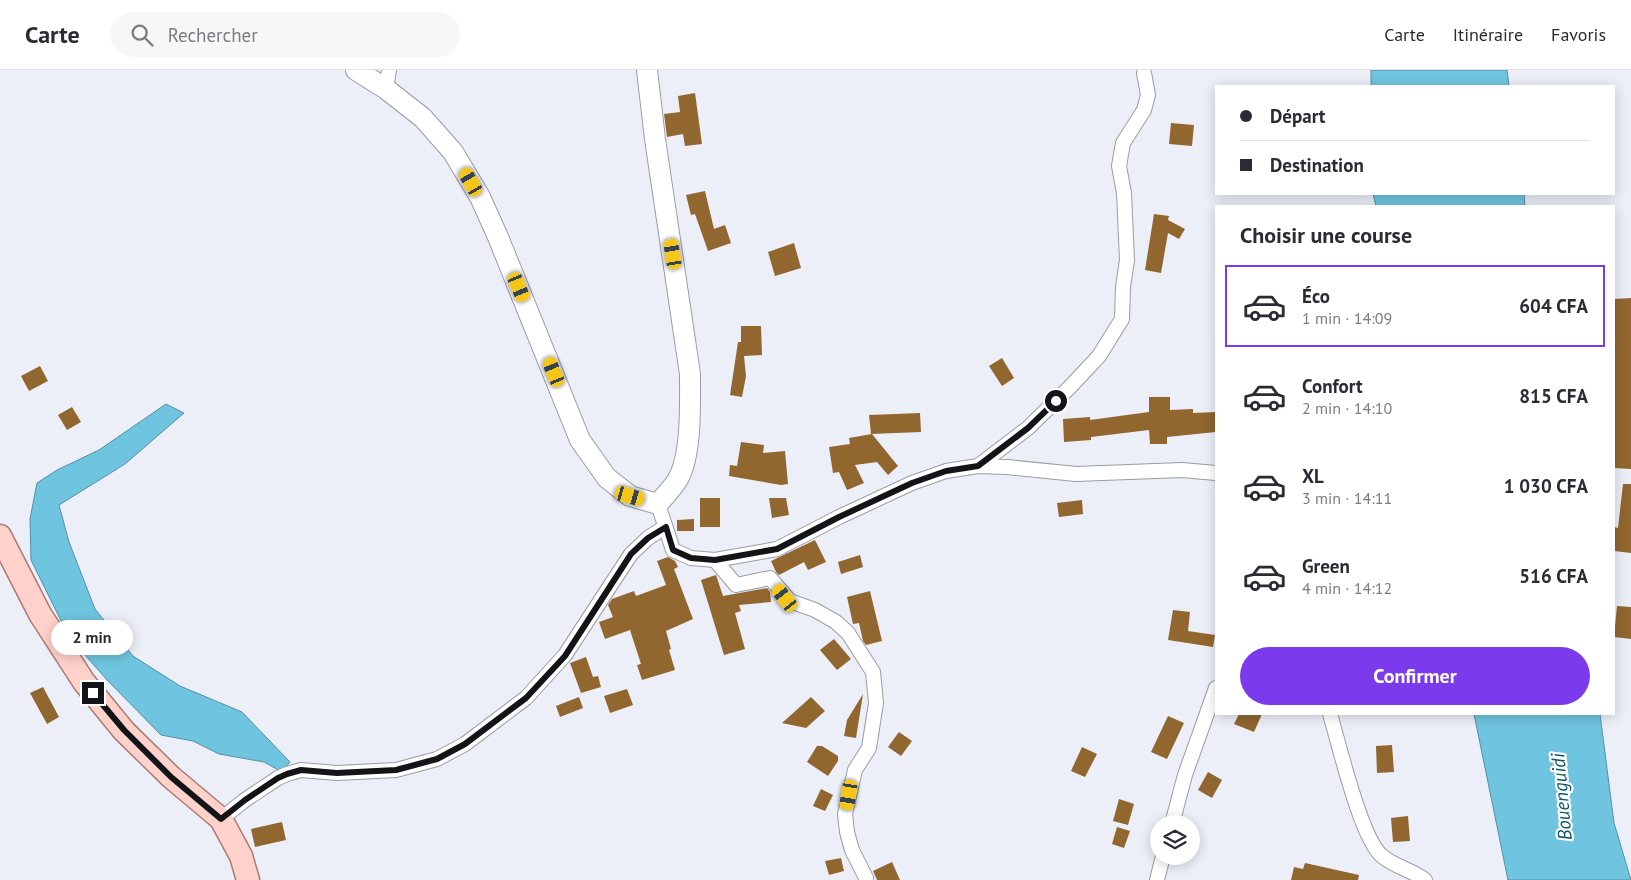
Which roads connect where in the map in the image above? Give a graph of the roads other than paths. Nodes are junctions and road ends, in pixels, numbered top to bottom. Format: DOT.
graph roads {
  1 [pos="356,70"];
  2 [pos="647,70"];
  3 [pos="1144,73"];
  4 [pos="388,79"];
  5 [pos="978,466"];
  6 [pos="1215,474"];
  7 [pos="658,504"];
  8 [pos="666,527"];
  9 [pos="0,536"];
  10 [pos="715,560"];
  11 [pos="1215,691"];
  12 [pos="1330,715"];
  13 [pos="1174,815"];
  14 [pos="221,819"];
  15 [pos="1161,865"];
  16 [pos="866,878"];
  17 [pos="248,880"];
  18 [pos="1157,880"];
  19 [pos="1425,880"];
  1 -- 4 [label="main road"];
  2 -- 7 [label="main road"];
  3 -- 5 [label="street"];
  4 -- 7 [label="main road"];
  5 -- 6 [label="street"];
  5 -- 10 [label="street"];
  7 -- 8 [label="street"];
  8 -- 10 [label="street"];
  8 -- 14 [label="street"];
  9 -- 14 [label="main road"];
  10 -- 16 [label="street"];
  11 -- 13 [label="street"];
  12 -- 19 [label="street"];
  14 -- 17 [label="main road"];
  15 -- 18 [label="street"];
}
